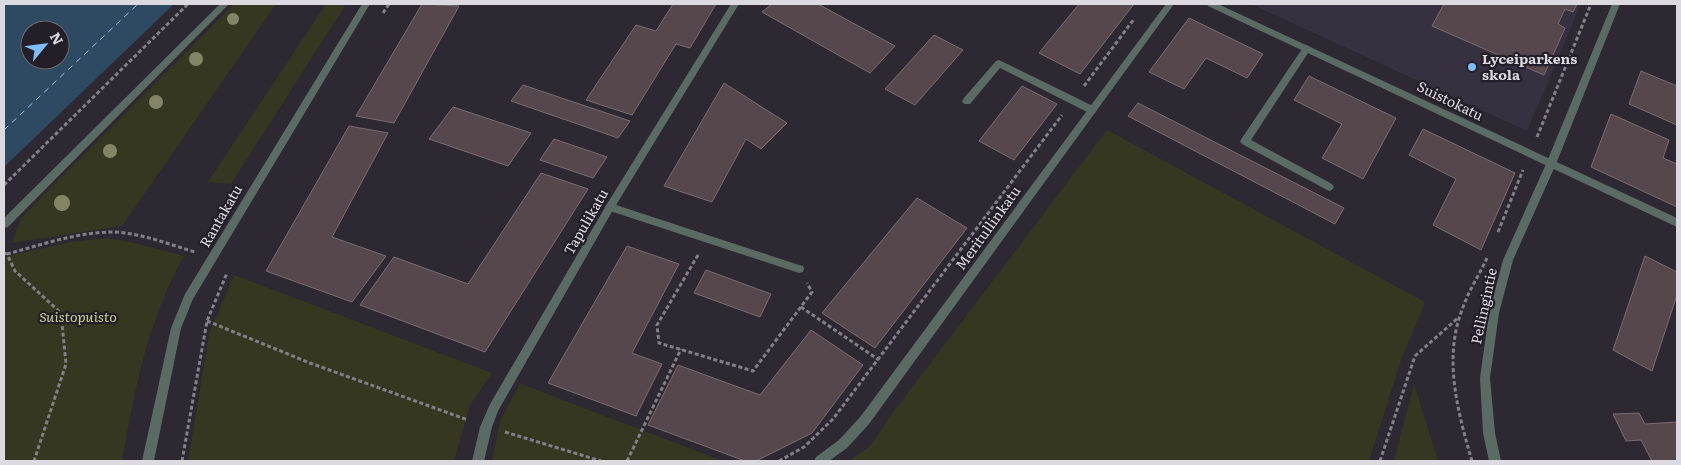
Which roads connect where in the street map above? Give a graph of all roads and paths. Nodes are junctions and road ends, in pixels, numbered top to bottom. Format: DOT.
graph roads {
  1 [pos="188,4"];
  2 [pos="226,4"];
  3 [pos="366,4"];
  4 [pos="389,4"];
  5 [pos="735,4"];
  6 [pos="1170,4"];
  7 [pos="1211,4"];
  8 [pos="1616,4"];
  9 [pos="1140,11"];
  10 [pos="379,20"];
  11 [pos="1307,48"];
  12 [pos="1074,100"];
  13 [pos="967,101"];
  14 [pos="1092,110"];
  15 [pos="1551,164"];
  16 [pos="4,185"];
  17 [pos="1329,187"];
  18 [pos="610,207"];
  19 [pos="1677,223"];
  20 [pos="4,224"];
  21 [pos="707,239"];
  22 [pos="5,254"];
  23 [pos="213,257"];
  24 [pos="798,269"];
  25 [pos="801,308"];
  26 [pos="1459,316"];
  27 [pos="207,321"];
  28 [pos="682,350"];
  29 [pos="879,360"];
  30 [pos="486,427"];
  31 [pos="34,461"];
  32 [pos="148,461"];
  33 [pos="182,461"];
  34 [pos="478,461"];
  35 [pos="601,461"];
  36 [pos="627,461"];
  37 [pos="780,461"];
  38 [pos="820,461"];
  39 [pos="1380,461"];
  40 [pos="1495,461"];
  1 -- 16 [label="path"];
  2 -- 20 [label="street"];
  3 -- 23 [label="street, Rantakatu"];
  4 -- 10 [label="path"];
  5 -- 18 [label="street, Tapulikatu"];
  6 -- 14 [label="street, Meritullinkatu"];
  7 -- 11 [label="street, Suistokatu"];
  8 -- 15 [label="street, Pellingintie"];
  9 -- 12 [label="path"];
  11 -- 15 [label="street, Suistokatu"];
  11 -- 17 [label="street"];
  12 -- 13 [label="street"];
  12 -- 14 [label="street"];
  12 -- 29 [label="path"];
  14 -- 38 [label="street, Meritullinkatu"];
  15 -- 19 [label="street, Suistokatu"];
  15 -- 40 [label="street, Pellingintie"];
  18 -- 21 [label="street"];
  18 -- 30 [label="street, Tapulikatu"];
  21 -- 24 [label="street"];
  21 -- 28 [label="path"];
  22 -- 23 [label="path"];
  22 -- 31 [label="path"];
  23 -- 27 [label="path"];
  23 -- 32 [label="street, Rantakatu"];
  24 -- 25 [label="path"];
  25 -- 28 [label="path"];
  25 -- 29 [label="path"];
  26 -- 39 [label="path"];
  27 -- 30 [label="path"];
  27 -- 33 [label="path"];
  28 -- 36 [label="path"];
  29 -- 37 [label="path"];
  30 -- 34 [label="street, Tapulikatu"];
  30 -- 35 [label="path"];
}
